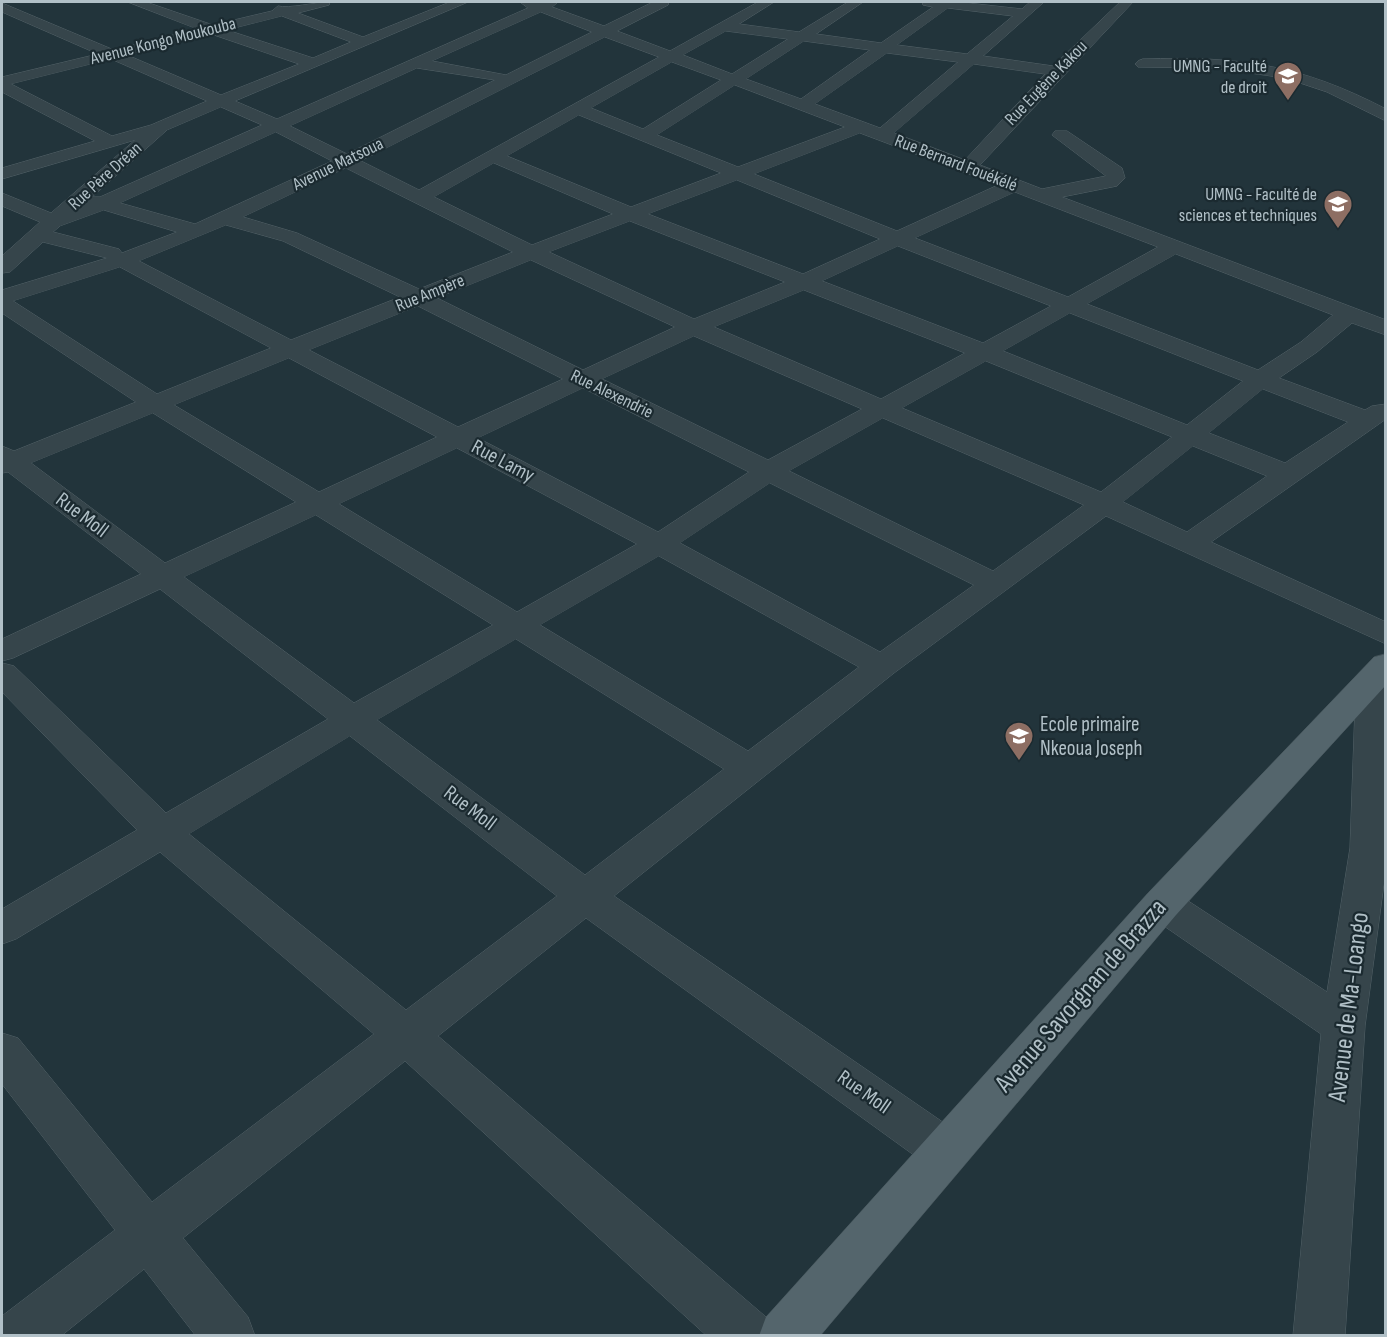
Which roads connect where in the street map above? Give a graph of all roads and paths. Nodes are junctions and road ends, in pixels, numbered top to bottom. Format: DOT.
graph roads {
  1 [pos="135,2"];
  2 [pos="253,2"];
  3 [pos="324,2"];
  4 [pos="461,2"];
  5 [pos="649,2"];
  6 [pos="663,2"];
  7 [pos="767,2"];
  8 [pos="857,2"];
  9 [pos="923,2"];
  10 [pos="1038,2"];
  11 [pos="1127,2"];
  12 [pos="539,3"];
  13 [pos="947,3"];
  14 [pos="417,4"];
  15 [pos="30,6"];
  16 [pos="4,10"];
  17 [pos="282,11"];
  18 [pos="438,11"];
  19 [pos="1024,13"];
  20 [pos="723,26"];
  21 [pos="212,29"];
  22 [pos="600,29"];
  23 [pos="804,36"];
  24 [pos="363,42"];
  25 [pos="886,46"];
  26 [pos="341,52"];
  27 [pos="112,54"];
  28 [pos="672,57"];
  29 [pos="971,58"];
  30 [pos="315,63"];
  31 [pos="417,63"];
  32 [pos="1143,64"];
  33 [pos="1057,70"];
  34 [pos="499,76"];
  35 [pos="732,79"];
  36 [pos="2,82"];
  37 [pos="2,86"];
  38 [pos="220,104"];
  39 [pos="803,105"];
  40 [pos="579,109"];
  41 [pos="1386,116"];
  42 [pos="161,126"];
  43 [pos="278,126"];
  44 [pos="860,127"];
  45 [pos="645,135"];
  46 [pos="882,135"];
  47 [pos="1061,135"];
  48 [pos="111,142"];
  49 [pos="495,157"];
  50 [pos="344,158"];
  51 [pos="968,167"];
  52 [pos="2,174"];
  53 [pos="740,174"];
  54 [pos="1014,185"];
  55 [pos="1040,195"];
  56 [pos="80,197"];
  57 [pos="419,198"];
  58 [pos="2,199"];
  59 [pos="103,204"];
  60 [pos="632,215"];
  61 [pos="225,218"];
  62 [pos="56,221"];
  63 [pos="192,229"];
  64 [pos="40,235"];
  65 [pos="894,238"];
  66 [pos="1174,247"];
  67 [pos="531,252"];
  68 [pos="117,256"];
  69 [pos="2,267"];
  70 [pos="801,283"];
  71 [pos="2,288"];
  72 [pos="2,297"];
  73 [pos="416,298"];
  74 [pos="2,303"];
  75 [pos="1066,304"];
  76 [pos="1348,314"];
  77 [pos="694,327"];
  78 [pos="1386,328"];
  79 [pos="290,350"];
  80 [pos="982,351"];
  81 [pos="1259,380"];
  82 [pos="584,381"];
  83 [pos="154,403"];
  84 [pos="878,408"];
  85 [pos="1376,414"];
  86 [pos="1189,435"];
  87 [pos="459,438"];
  88 [pos="5,460"];
  89 [pos="769,471"];
  90 [pos="1287,474"];
  91 [pos="320,503"];
  92 [pos="1104,504"];
  93 [pos="659,544"];
  94 [pos="1189,544"];
  95 [pos="162,576"];
  96 [pos="994,583"];
  97 [pos="516,626"];
  98 [pos="1386,634"];
  99 [pos="2,651"];
  100 [pos="882,666"];
  101 [pos="1379,672"];
  102 [pos="2,673"];
  103 [pos="353,719"];
  104 [pos="751,769"];
  105 [pos="163,833"];
  106 [pos="586,897"];
  107 [pos="1162,904"];
  108 [pos="2,928"];
  109 [pos="1343,1026"];
  110 [pos="405,1034"];
  111 [pos="2,1051"];
  112 [pos="946,1151"];
  113 [pos="148,1236"];
  114 [pos="18,1335"];
  115 [pos="229,1335"];
  116 [pos="747,1335"];
  117 [pos="785,1335"];
  118 [pos="1319,1335"];
  1 -- 21 [label="street"];
  2 -- 17 [label="street"];
  3 -- 17 [label="street, Avenue Kongo Moukouba"];
  4 -- 18 [label="street, Rue Père Dréan"];
  5 -- 22 [label="street, Avenue Matsoua"];
  6 -- 22 [label="street, Avenue Matsoua"];
  7 -- 20 [label="street"];
  8 -- 23 [label="street"];
  9 -- 13 [label="street"];
  10 -- 19 [label="street"];
  11 -- 33 [label="street, Rue Eugène Kakou"];
  12 -- 22 [label="street, Rue Bernard Fouékélé"];
  12 -- 31 [label="street"];
  13 -- 19 [label="street"];
  13 -- 25 [label="street"];
  14 -- 18 [label="street"];
  15 -- 16 [label="street"];
  16 -- 27 [label="street"];
  17 -- 21 [label="street, Avenue Kongo Moukouba"];
  17 -- 24 [label="street"];
  18 -- 24 [label="street, Rue Père Dréan"];
  19 -- 29 [label="street"];
  20 -- 23 [label="street"];
  20 -- 28 [label="street"];
  21 -- 27 [label="street, Avenue Kongo Moukouba"];
  21 -- 30 [label="street"];
  22 -- 28 [label="street, Rue Bernard Fouékélé"];
  22 -- 34 [label="street, Avenue Matsoua"];
  22 -- 50 [label="street, Avenue Matsoua"];
  23 -- 25 [label="street"];
  23 -- 35 [label="street"];
  24 -- 26 [label="street, Rue Père Dréan"];
  25 -- 29 [label="street"];
  25 -- 39 [label="street"];
  26 -- 30 [label="street, Rue Père Dréan"];
  26 -- 31 [label="street"];
  27 -- 36 [label="street, Avenue Kongo Moukouba"];
  27 -- 38 [label="street"];
  28 -- 35 [label="street, Rue Bernard Fouékélé"];
  28 -- 40 [label="street"];
  29 -- 33 [label="street"];
  29 -- 46 [label="street"];
  30 -- 38 [label="street, Rue Père Dréan"];
  31 -- 34 [label="street"];
  31 -- 43 [label="street"];
  32 -- 41 [label="street"];
  33 -- 51 [label="street, Rue Eugène Kakou"];
  34 -- 50 [label="street, Avenue Matsoua"];
  35 -- 39 [label="street, Rue Bernard Fouékélé"];
  35 -- 45 [label="street"];
  37 -- 48 [label="street"];
  38 -- 42 [label="street, Rue Père Dréan"];
  38 -- 43 [label="street"];
  39 -- 44 [label="street, Rue Bernard Fouékélé"];
  40 -- 45 [label="street"];
  40 -- 49 [label="street"];
  42 -- 48 [label="street"];
  42 -- 56 [label="street, Rue Père Dréan"];
  43 -- 50 [label="street"];
  43 -- 59 [label="street"];
  44 -- 46 [label="street, Rue Bernard Fouékélé"];
  44 -- 53 [label="street, Rue Ampère"];
  45 -- 53 [label="street"];
  46 -- 51 [label="street, Rue Bernard Fouékélé"];
  47 -- 55 [label="street"];
  48 -- 52 [label="street"];
  49 -- 57 [label="street"];
  49 -- 60 [label="street"];
  50 -- 57 [label="street"];
  50 -- 61 [label="street, Avenue Matsoua"];
  50 -- 63 [label="street, Avenue Matsoua"];
  51 -- 54 [label="street, Rue Bernard Fouékélé"];
  53 -- 60 [label="street, Rue Ampère"];
  53 -- 65 [label="street"];
  54 -- 55 [label="street, Rue Bernard Fouékélé"];
  54 -- 65 [label="street"];
  55 -- 66 [label="street, Rue Bernard Fouékélé"];
  56 -- 59 [label="street"];
  56 -- 62 [label="street, Rue Père Dréan"];
  57 -- 67 [label="street"];
  58 -- 62 [label="street"];
  59 -- 62 [label="street"];
  59 -- 63 [label="street"];
  60 -- 67 [label="street, Rue Ampère"];
  60 -- 70 [label="street"];
  61 -- 63 [label="street, Avenue Matsoua"];
  61 -- 73 [label="street, Rue Alexendrie"];
  62 -- 64 [label="street, Rue Père Dréan"];
  63 -- 68 [label="street, Avenue Matsoua"];
  64 -- 68 [label="street, Rue Lamy"];
  64 -- 69 [label="street, Rue Père Dréan"];
  65 -- 70 [label="street"];
  65 -- 75 [label="street"];
  66 -- 75 [label="street"];
  66 -- 76 [label="street, Rue Bernard Fouékélé"];
  67 -- 73 [label="street, Rue Ampère"];
  67 -- 77 [label="street"];
  68 -- 71 [label="street, Avenue Matsoua"];
  68 -- 72 [label="street, Avenue Matsoua"];
  68 -- 79 [label="street, Rue Lamy"];
  70 -- 77 [label="street"];
  70 -- 80 [label="street"];
  73 -- 79 [label="street, Rue Ampère"];
  73 -- 82 [label="street, Rue Alexendrie"];
  74 -- 83 [label="street"];
  75 -- 80 [label="street"];
  75 -- 81 [label="street"];
  76 -- 78 [label="street, Rue Bernard Fouékélé"];
  76 -- 81 [label="street"];
  77 -- 82 [label="street"];
  77 -- 84 [label="street"];
  79 -- 83 [label="street, Rue Ampère"];
  79 -- 87 [label="street, Rue Lamy"];
  80 -- 84 [label="street"];
  80 -- 86 [label="street"];
  81 -- 85 [label="street"];
  81 -- 86 [label="street"];
  82 -- 87 [label="street"];
  82 -- 89 [label="street, Rue Alexendrie"];
  83 -- 88 [label="street, Rue Ampère"];
  83 -- 91 [label="street"];
  84 -- 89 [label="street"];
  84 -- 92 [label="street"];
  85 -- 90 [label="street"];
  86 -- 90 [label="street"];
  86 -- 92 [label="street"];
  87 -- 91 [label="street"];
  87 -- 93 [label="street, Rue Lamy"];
  88 -- 95 [label="street, Rue Moll"];
  89 -- 93 [label="street"];
  89 -- 96 [label="street, Rue Alexendrie"];
  90 -- 94 [label="street"];
  91 -- 95 [label="street"];
  91 -- 97 [label="street"];
  92 -- 94 [label="street"];
  92 -- 96 [label="street"];
  93 -- 97 [label="street"];
  93 -- 100 [label="street, Rue Lamy"];
  94 -- 98 [label="street"];
  95 -- 99 [label="street"];
  95 -- 103 [label="street, Rue Moll"];
  96 -- 100 [label="street"];
  97 -- 103 [label="street"];
  97 -- 104 [label="street"];
  100 -- 104 [label="street"];
  101 -- 107 [label="main road, Avenue Savorgnan de Brazza"];
  101 -- 109 [label="street, Avenue de Ma-Loango"];
  102 -- 105 [label="street"];
  103 -- 105 [label="street"];
  103 -- 106 [label="street, Rue Moll"];
  104 -- 106 [label="street"];
  105 -- 108 [label="street"];
  105 -- 110 [label="street"];
  106 -- 110 [label="street"];
  106 -- 112 [label="street, Rue Moll"];
  107 -- 109 [label="street"];
  107 -- 112 [label="main road, Avenue Savorgnan de Brazza"];
  109 -- 118 [label="street, Avenue de Ma-Loango"];
  110 -- 113 [label="street"];
  110 -- 116 [label="street"];
  111 -- 113 [label="street"];
  112 -- 117 [label="main road, Avenue Savorgnan de Brazza"];
  113 -- 114 [label="street"];
  113 -- 115 [label="street"];
}
